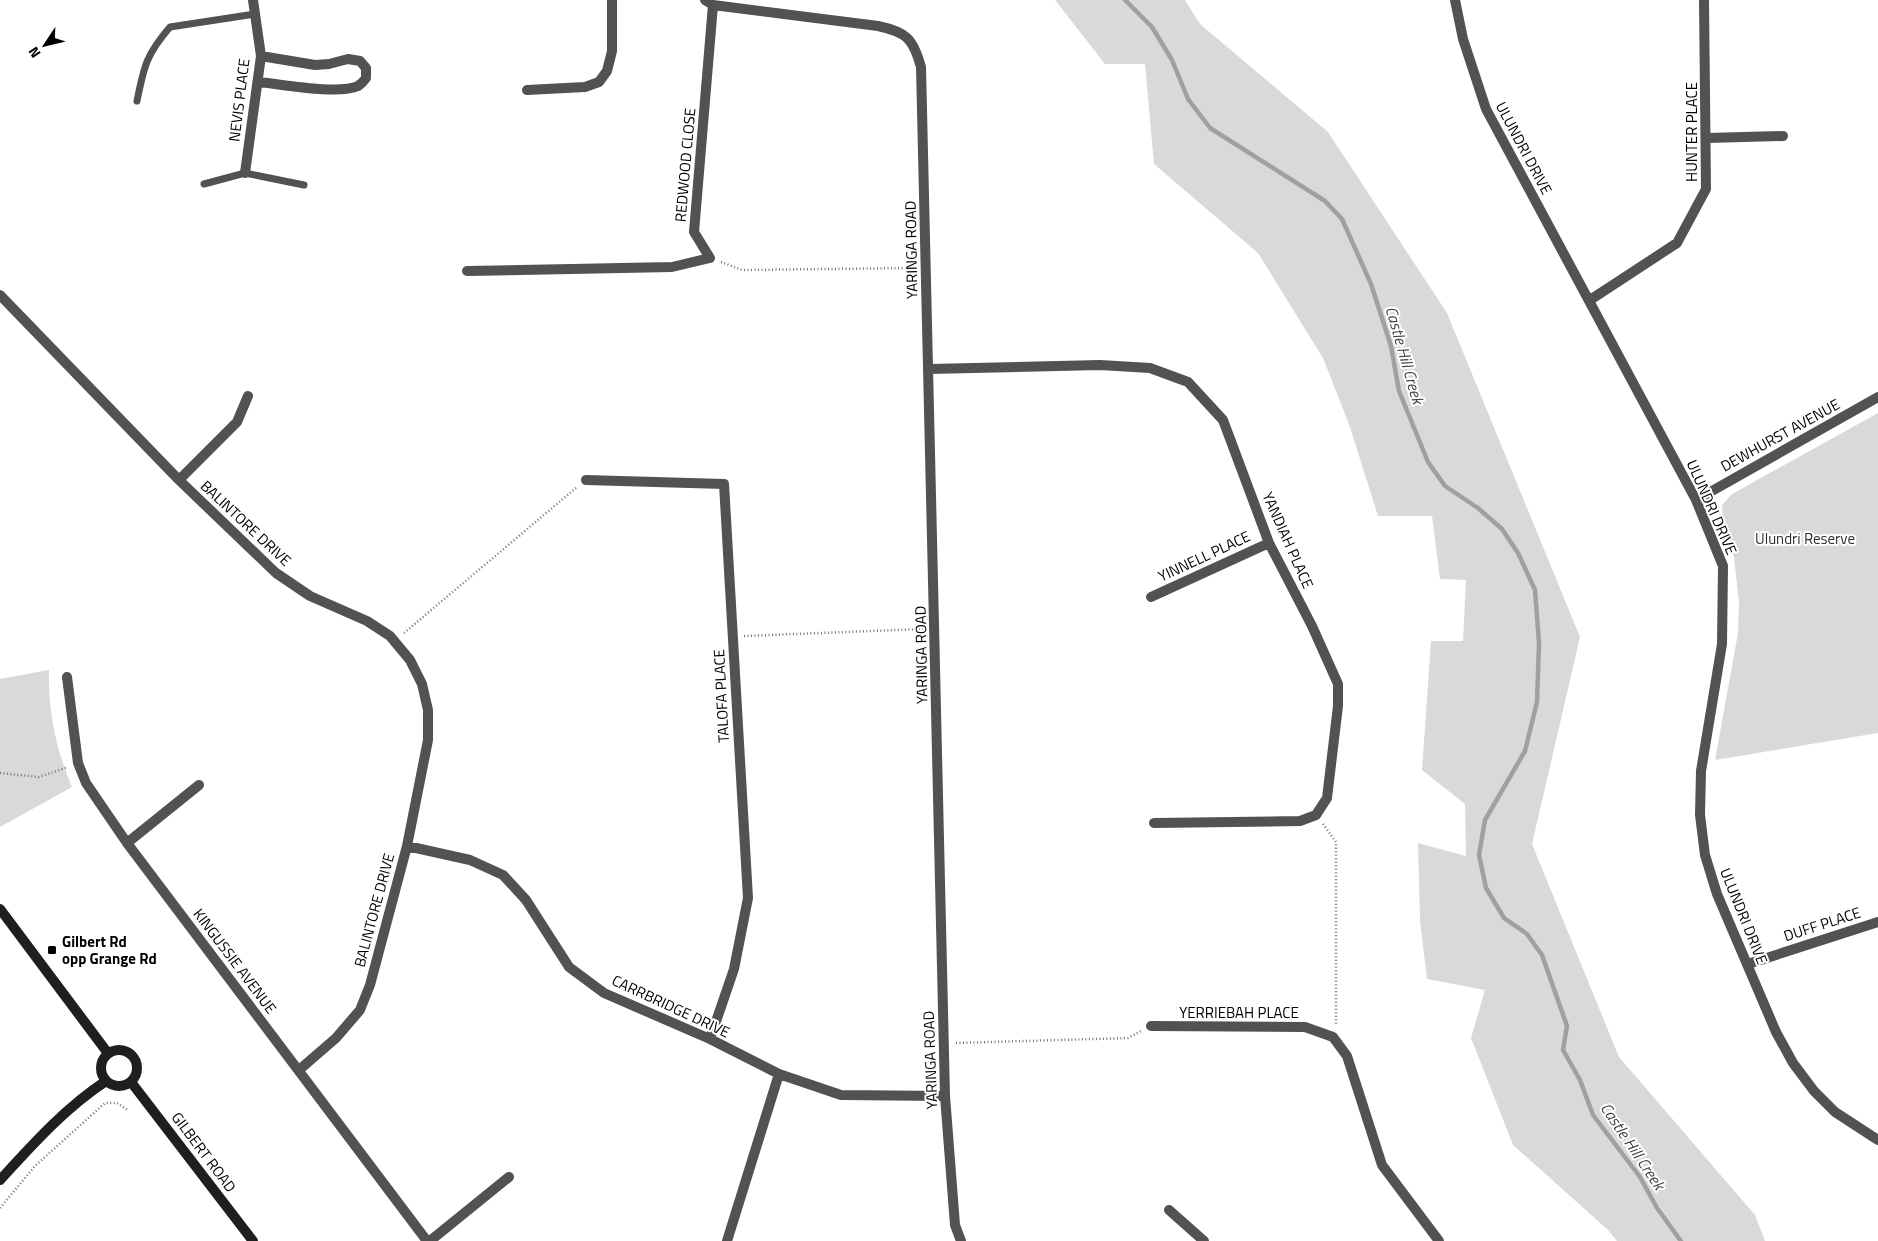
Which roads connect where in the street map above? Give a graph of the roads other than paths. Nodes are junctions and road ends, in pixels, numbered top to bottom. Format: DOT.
graph roads {
  1 [pos="253,0"];
  2 [pos="612,0"];
  3 [pos="1455,0"];
  4 [pos="1704,0"];
  5 [pos="709,3"];
  6 [pos="254,14"];
  7 [pos="261,56"];
  8 [pos="258,82"];
  9 [pos="526,90"];
  10 [pos="137,101"];
  11 [pos="1783,136"];
  12 [pos="1707,138"];
  13 [pos="245,173"];
  14 [pos="204,184"];
  15 [pos="304,185"];
  16 [pos="467,271"];
  17 [pos="0,294"];
  18 [pos="1590,300"];
  19 [pos="929,369"];
  20 [pos="248,396"];
  21 [pos="1878,397"];
  22 [pos="179,480"];
  23 [pos="586,480"];
  24 [pos="1696,500"];
  25 [pos="1269,542"];
  26 [pos="1151,597"];
  27 [pos="67,677"];
  28 [pos="199,785"];
  29 [pos="1154,823"];
  30 [pos="127,842"];
  31 [pos="407,846"];
  32 [pos="0,909"];
  33 [pos="1878,922"];
  34 [pos="1748,964"];
  35 [pos="1151,1026"];
  36 [pos="710,1039"];
  37 [pos="107,1052"];
  38 [pos="299,1070"];
  39 [pos="779,1074"];
  40 [pos="106,1081"];
  41 [pos="131,1082"];
  42 [pos="945,1096"];
  43 [pos="1878,1140"];
  44 [pos="509,1177"];
  45 [pos="0,1180"];
  46 [pos="1169,1210"];
  47 [pos="253,1241"];
  48 [pos="428,1241"];
  49 [pos="727,1241"];
  50 [pos="961,1241"];
  51 [pos="1204,1241"];
  52 [pos="1439,1241"];
  1 -- 6 [label="street, NEVIS PLACE"];
  2 -- 9 [label="street"];
  3 -- 18 [label="street, ULUNDRI DRIVE"];
  4 -- 12 [label="street, HUNTER PLACE"];
  5 -- 16 [label="street, REDWOOD CLOSE"];
  5 -- 19 [label="street, YARINGA ROAD"];
  6 -- 7 [label="street, NEVIS PLACE"];
  6 -- 10 [label="lane"];
  7 -- 8 [label="street, NEVIS PLACE"];
  7 -- 8 [label="street"];
  8 -- 13 [label="street, NEVIS PLACE"];
  11 -- 12 [label="street"];
  12 -- 18 [label="street, HUNTER PLACE"];
  13 -- 14 [label="lane"];
  13 -- 15 [label="lane"];
  17 -- 22 [label="street, BALINTORE DRIVE"];
  18 -- 24 [label="street, ULUNDRI DRIVE"];
  19 -- 25 [label="street, YANDIAH PLACE"];
  19 -- 42 [label="street, YARINGA ROAD"];
  20 -- 22 [label="street"];
  21 -- 24 [label="street, DEWHURST AVENUE"];
  22 -- 31 [label="street, BALINTORE DRIVE"];
  23 -- 36 [label="street, TALOFA PLACE"];
  24 -- 34 [label="street, ULUNDRI DRIVE"];
  25 -- 26 [label="street, YINNELL PLACE"];
  25 -- 29 [label="street, YANDIAH PLACE"];
  27 -- 30 [label="street, KINGUSSIE AVENUE"];
  28 -- 30 [label="street"];
  30 -- 38 [label="street, KINGUSSIE AVENUE"];
  31 -- 36 [label="street, CARRBRIDGE DRIVE"];
  31 -- 38 [label="street, BALINTORE DRIVE"];
  32 -- 37 [label="main road"];
  33 -- 34 [label="street, DUFF PLACE"];
  34 -- 43 [label="street, ULUNDRI DRIVE"];
  35 -- 52 [label="street, YERRIEBAH PLACE"];
  36 -- 39 [label="street, CARRBRIDGE DRIVE"];
  37 -- 40 [label="main road"];
  37 -- 41 [label="main road"];
  38 -- 48 [label="street, KINGUSSIE AVENUE"];
  39 -- 42 [label="street, CARRBRIDGE DRIVE"];
  39 -- 49 [label="street"];
  40 -- 41 [label="main road"];
  40 -- 45 [label="main road"];
  41 -- 47 [label="main road, GILBERT ROAD"];
  42 -- 50 [label="street, YARINGA ROAD"];
  44 -- 48 [label="street"];
  46 -- 51 [label="street"];
}
